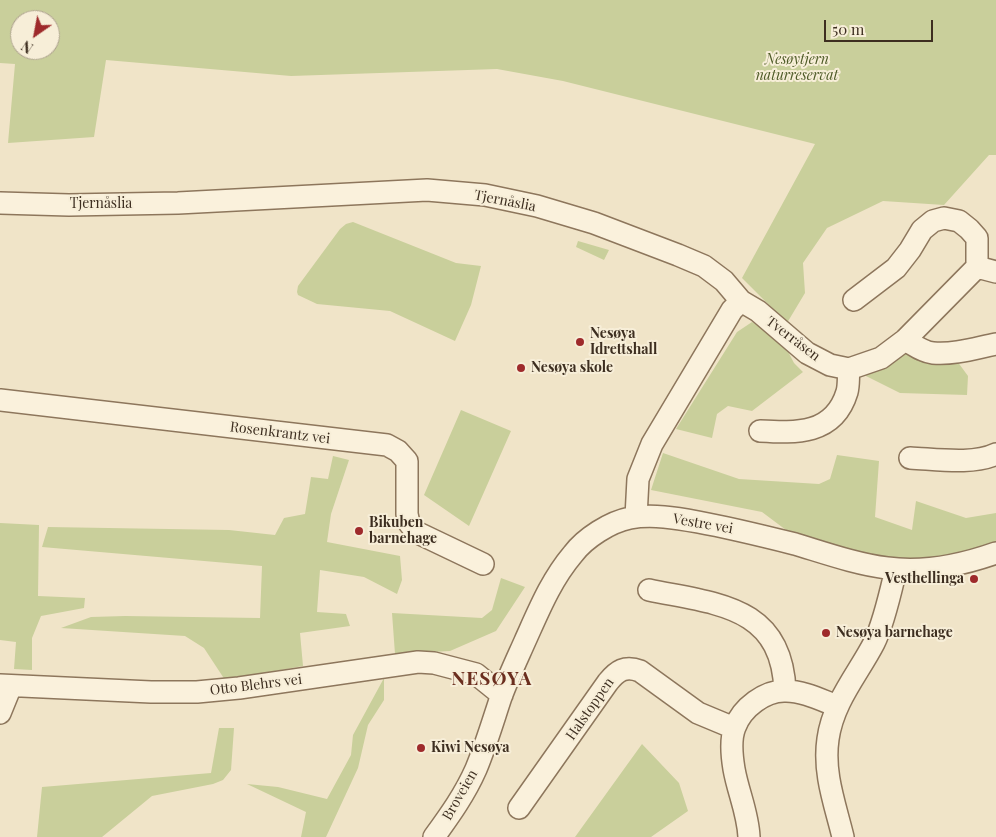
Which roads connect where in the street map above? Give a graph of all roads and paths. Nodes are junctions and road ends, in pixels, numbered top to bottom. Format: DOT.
graph roads {
  1 [pos="0,203"];
  2 [pos="986,269"];
  3 [pos="854,300"];
  4 [pos="741,301"];
  5 [pos="905,340"];
  6 [pos="996,344"];
  7 [pos="849,369"];
  8 [pos="0,400"];
  9 [pos="760,431"];
  10 [pos="996,454"];
  11 [pos="910,458"];
  12 [pos="636,517"];
  13 [pos="996,553"];
  14 [pos="484,564"];
  15 [pos="896,569"];
  16 [pos="649,590"];
  17 [pos="512,672"];
  18 [pos="476,674"];
  19 [pos="6,685"];
  20 [pos="785,691"];
  21 [pos="502,694"];
  22 [pos="838,706"];
  23 [pos="0,713"];
  24 [pos="734,728"];
  25 [pos="519,808"];
  26 [pos="434,837"];
  27 [pos="749,837"];
  28 [pos="843,837"];
  1 -- 4 [label="street, Tjernåslia"];
  2 -- 3 [label="street"];
  2 -- 5 [label="street"];
  4 -- 7 [label="street, Tverråsen"];
  4 -- 12 [label="street"];
  5 -- 6 [label="street"];
  5 -- 7 [label="street"];
  7 -- 9 [label="street"];
  8 -- 14 [label="street, Rosenkrantz vei"];
  10 -- 11 [label="street"];
  12 -- 15 [label="street, Vestre vei"];
  12 -- 17 [label="street, Vestre vei"];
  13 -- 15 [label="street, Vestre vei"];
  15 -- 22 [label="street"];
  16 -- 20 [label="street"];
  17 -- 18 [label="street"];
  17 -- 21 [label="street, Vestre vei"];
  18 -- 19 [label="street, Otto Blehrs vei"];
  18 -- 21 [label="street, Otto Blehrs vei"];
  19 -- 23 [label="street"];
  20 -- 22 [label="street"];
  20 -- 24 [label="street"];
  21 -- 26 [label="street, Broveien"];
  22 -- 28 [label="street"];
  24 -- 25 [label="street, Halstoppen"];
  24 -- 27 [label="street"];
}
